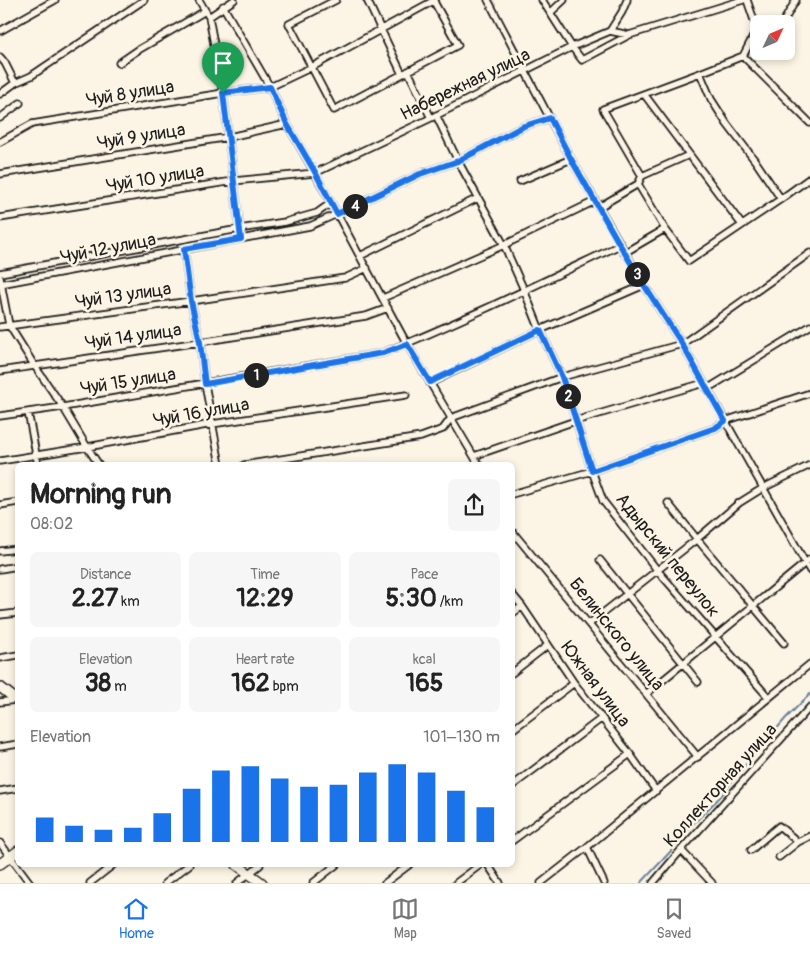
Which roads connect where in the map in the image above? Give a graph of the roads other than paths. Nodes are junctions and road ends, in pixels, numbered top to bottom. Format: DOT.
graph roads {
  1 [pos="55,0"];
  2 [pos="144,0"];
  3 [pos="199,0"];
  4 [pos="234,0"];
  5 [pos="336,0"];
  6 [pos="367,0"];
  7 [pos="434,0"];
  8 [pos="488,0"];
  9 [pos="542,0"];
  10 [pos="564,0"];
  11 [pos="627,0"];
  12 [pos="745,0"];
  13 [pos="796,0"];
  14 [pos="223,6"];
  15 [pos="550,13"];
  16 [pos="207,14"];
  17 [pos="752,15"];
  18 [pos="787,15"];
  19 [pos="381,30"];
  20 [pos="610,30"];
  21 [pos="0,31"];
  22 [pos="629,35"];
  23 [pos="750,43"];
  24 [pos="572,47"];
  25 [pos="743,56"];
  26 [pos="0,57"];
  27 [pos="119,63"];
  28 [pos="312,67"];
  29 [pos="525,71"];
  30 [pos="405,73"];
  31 [pos="700,73"];
  32 [pos="15,83"];
  33 [pos="270,87"];
  34 [pos="223,93"];
  35 [pos="0,94"];
  36 [pos="644,94"];
  37 [pos="20,103"];
  38 [pos="433,116"];
  39 [pos="0,118"];
  40 [pos="550,118"];
  41 [pos="810,123"];
  42 [pos="287,124"];
  43 [pos="229,137"];
  44 [pos="0,142"];
  45 [pos="689,155"];
  46 [pos="571,159"];
  47 [pos="458,161"];
  48 [pos="315,172"];
  49 [pos="0,174"];
  50 [pos="642,176"];
  51 [pos="810,178"];
  52 [pos="234,181"];
  53 [pos="520,181"];
  54 [pos="638,184"];
  55 [pos="478,198"];
  56 [pos="781,199"];
  57 [pos="595,201"];
  58 [pos="331,203"];
  59 [pos="599,207"];
  60 [pos="337,214"];
  61 [pos="0,218"];
  62 [pos="742,225"];
  63 [pos="239,229"];
  64 [pos="665,229"];
  65 [pos="241,239"];
  66 [pos="504,245"];
  67 [pos="620,245"];
  68 [pos="184,249"];
  69 [pos="624,253"];
  70 [pos="810,253"];
  71 [pos="360,256"];
  72 [pos="367,268"];
  73 [pos="0,273"];
  74 [pos="0,282"];
  75 [pos="644,285"];
  76 [pos="524,290"];
  77 [pos="383,298"];
  78 [pos="191,301"];
  79 [pos="388,308"];
  80 [pos="9,325"];
  81 [pos="810,326"];
  82 [pos="0,327"];
  83 [pos="540,330"];
  84 [pos="200,342"];
  85 [pos="407,344"];
  86 [pos="682,344"];
  87 [pos="34,365"];
  88 [pos="0,371"];
  89 [pos="562,377"];
  90 [pos="430,382"];
  91 [pos="205,384"];
  92 [pos="706,386"];
  93 [pos="810,393"];
  94 [pos="406,395"];
  95 [pos="63,407"];
  96 [pos="28,412"];
  97 [pos="0,416"];
  98 [pos="451,418"];
  99 [pos="575,421"];
  100 [pos="725,421"];
  101 [pos="212,424"];
  102 [pos="87,447"];
  103 [pos="36,455"];
  104 [pos="474,456"];
  105 [pos="0,460"];
  106 [pos="37,462"];
  107 [pos="97,462"];
  108 [pos="219,462"];
  109 [pos="263,462"];
  110 [pos="478,462"];
  111 [pos="810,465"];
  112 [pos="592,471"];
  113 [pos="763,488"];
  114 [pos="515,493"];
  115 [pos="15,502"];
  116 [pos="668,503"];
  117 [pos="0,505"];
  118 [pos="515,535"];
  119 [pos="697,539"];
  120 [pos="15,549"];
  121 [pos="0,551"];
  122 [pos="600,560"];
  123 [pos="808,561"];
  124 [pos="15,566"];
  125 [pos="0,569"];
  126 [pos="658,570"];
  127 [pos="810,571"];
  128 [pos="627,594"];
  129 [pos="515,598"];
  130 [pos="522,606"];
  131 [pos="754,606"];
  132 [pos="515,612"];
  133 [pos="15,613"];
  134 [pos="0,615"];
  135 [pos="589,624"];
  136 [pos="716,637"];
  137 [pos="784,643"];
  138 [pos="548,645"];
  139 [pos="15,656"];
  140 [pos="0,658"];
  141 [pos="683,664"];
  142 [pos="810,664"];
  143 [pos="515,671"];
  144 [pos="698,682"];
  145 [pos="574,683"];
  146 [pos="0,687"];
  147 [pos="646,694"];
  148 [pos="15,698"];
  149 [pos="769,698"];
  150 [pos="15,700"];
  151 [pos="0,702"];
  152 [pos="810,707"];
  153 [pos="602,718"];
  154 [pos="515,728"];
  155 [pos="15,744"];
  156 [pos="0,747"];
  157 [pos="630,754"];
  158 [pos="698,757"];
  159 [pos="515,784"];
  160 [pos="15,788"];
  161 [pos="0,791"];
  162 [pos="656,791"];
  163 [pos="810,836"];
  164 [pos="515,839"];
  165 [pos="798,842"];
  166 [pos="0,843"];
  167 [pos="587,847"];
  168 [pos="681,850"];
  169 [pos="751,850"];
  170 [pos="14,854"];
  171 [pos="779,857"];
  172 [pos="0,864"];
  173 [pos="21,867"];
  174 [pos="110,867"];
  175 [pos="186,867"];
  176 [pos="240,867"];
  177 [pos="258,867"];
  178 [pos="333,867"];
  179 [pos="406,867"];
  180 [pos="477,867"];
  181 [pos="489,867"];
  182 [pos="249,874"];
  183 [pos="30,883"];
  184 [pos="90,883"];
  185 [pos="165,883"];
  186 [pos="237,883"];
  187 [pos="262,883"];
  188 [pos="312,883"];
  189 [pos="385,883"];
  190 [pos="456,883"];
  191 [pos="500,883"];
  192 [pos="541,883"];
  193 [pos="604,883"];
  194 [pos="653,883"];
  195 [pos="712,883"];
  1 -- 21 [label="street"];
  2 -- 32 [label="street"];
  3 -- 16 [label="street"];
  4 -- 14 [label="street"];
  5 -- 28 [label="street"];
  6 -- 19 [label="street, Адырский переулок"];
  7 -- 19 [label="street, Чуй 8 улица"];
  7 -- 30 [label="street"];
  8 -- 29 [label="street"];
  9 -- 15 [label="street"];
  10 -- 15 [label="street"];
  11 -- 20 [label="street"];
  12 -- 17 [label="street"];
  12 -- 22 [label="street"];
  13 -- 18 [label="street"];
  14 -- 16 [label="street"];
  14 -- 33 [label="street"];
  15 -- 24 [label="street"];
  16 -- 27 [label="street"];
  16 -- 34 [label="street"];
  19 -- 28 [label="street, Чуй 8 улица"];
  19 -- 30 [label="street, Адырский переулок"];
  20 -- 22 [label="street"];
  20 -- 24 [label="street, Набережная улица"];
  22 -- 24 [label="street"];
  23 -- 25 [label="street"];
  24 -- 29 [label="street, Набережная улица"];
  25 -- 31 [label="street"];
  25 -- 41 [label="street"];
  26 -- 32 [label="street"];
  28 -- 30 [label="street"];
  28 -- 33 [label="street, Чуй 8 улица"];
  29 -- 38 [label="street, Набережная улица"];
  29 -- 40 [label="street"];
  30 -- 38 [label="street, Адырский переулок"];
  31 -- 36 [label="street"];
  31 -- 56 [label="street"];
  32 -- 35 [label="street"];
  33 -- 34 [label="street, Чуй 8 улица"];
  33 -- 42 [label="street"];
  34 -- 43 [label="street"];
  34 -- 44 [label="street, Чуй 8 улица"];
  36 -- 45 [label="street"];
  36 -- 50 [label="street"];
  37 -- 39 [label="street"];
  38 -- 47 [label="street, Адырский переулок"];
  38 -- 48 [label="street, Набережная улица"];
  40 -- 46 [label="street"];
  40 -- 47 [label="street, Чуй 12 улица"];
  42 -- 43 [label="street, Чуй 9 улица"];
  42 -- 48 [label="street"];
  43 -- 49 [label="street, Чуй 9 улица"];
  43 -- 52 [label="street"];
  45 -- 50 [label="street"];
  45 -- 62 [label="street"];
  46 -- 53 [label="street"];
  46 -- 57 [label="street"];
  47 -- 55 [label="street, Адырский переулок"];
  47 -- 60 [label="street, Чуй 12 улица"];
  48 -- 52 [label="street, Чуй 10 улица"];
  48 -- 58 [label="street"];
  50 -- 54 [label="street"];
  51 -- 56 [label="street"];
  52 -- 61 [label="street, Чуй 10 улица"];
  52 -- 63 [label="street"];
  54 -- 59 [label="street"];
  54 -- 64 [label="street"];
  55 -- 66 [label="street, Адырский переулок"];
  55 -- 71 [label="street"];
  56 -- 62 [label="street"];
  57 -- 59 [label="street"];
  57 -- 66 [label="street"];
  58 -- 60 [label="street"];
  58 -- 63 [label="street"];
  59 -- 67 [label="street"];
  60 -- 65 [label="street, Чуй 12 улица"];
  60 -- 71 [label="street"];
  62 -- 64 [label="street"];
  63 -- 65 [label="street"];
  63 -- 73 [label="street"];
  64 -- 69 [label="street"];
  65 -- 68 [label="street, Чуй 12 улица"];
  66 -- 76 [label="street, Адырский переулок"];
  66 -- 77 [label="street"];
  67 -- 69 [label="street"];
  67 -- 76 [label="street, Чуй 15 улица"];
  68 -- 74 [label="street, Чуй 12 улица"];
  68 -- 78 [label="street"];
  69 -- 75 [label="street"];
  70 -- 86 [label="street"];
  71 -- 72 [label="street"];
  72 -- 77 [label="street"];
  72 -- 78 [label="street, Чуй 13 улица"];
  74 -- 80 [label="street"];
  75 -- 83 [label="street"];
  75 -- 86 [label="street"];
  76 -- 83 [label="street, Адырский переулок"];
  76 -- 85 [label="street, Чуй 15 улица"];
  77 -- 79 [label="street"];
  78 -- 80 [label="street, Чуй 13 улица"];
  78 -- 84 [label="street"];
  79 -- 84 [label="street, Чуй 14 улица"];
  79 -- 85 [label="street"];
  80 -- 82 [label="street, Чуй 13 улица"];
  80 -- 87 [label="street"];
  81 -- 92 [label="street"];
  83 -- 89 [label="street, Адырский переулок"];
  83 -- 90 [label="street"];
  84 -- 87 [label="street, Чуй 14 улица"];
  84 -- 91 [label="street"];
  85 -- 90 [label="street"];
  85 -- 91 [label="street, Чуй 15 улица"];
  86 -- 89 [label="street"];
  86 -- 92 [label="street"];
  87 -- 88 [label="street, Чуй 14 улица"];
  87 -- 95 [label="street"];
  89 -- 98 [label="street"];
  89 -- 99 [label="street, Адырский переулок"];
  90 -- 98 [label="street"];
  91 -- 95 [label="street, Чуй 15 улица"];
  91 -- 101 [label="street"];
  92 -- 99 [label="street"];
  92 -- 100 [label="street"];
  93 -- 100 [label="street"];
  94 -- 101 [label="street, Чуй 16 улица"];
  95 -- 96 [label="street, Чуй 15 улица"];
  95 -- 102 [label="street"];
  96 -- 97 [label="street, Чуй 15 улица"];
  96 -- 103 [label="street"];
  98 -- 104 [label="street"];
  98 -- 109 [label="street"];
  99 -- 104 [label="street"];
  99 -- 112 [label="street, Адырский переулок"];
  100 -- 112 [label="street"];
  100 -- 113 [label="street"];
  101 -- 102 [label="street, Чуй 16 улица"];
  101 -- 108 [label="street"];
  102 -- 103 [label="street, Чуй 16 улица"];
  102 -- 107 [label="street"];
  103 -- 105 [label="street, Чуй 16 улица"];
  103 -- 106 [label="street"];
  104 -- 110 [label="street"];
  111 -- 113 [label="street"];
  112 -- 114 [label="street"];
  112 -- 126 [label="street, Адырский переулок"];
  113 -- 119 [label="street"];
  113 -- 123 [label="street"];
  115 -- 117 [label="street"];
  116 -- 119 [label="street"];
  118 -- 135 [label="street, Белинского улица"];
  119 -- 126 [label="street"];
  119 -- 131 [label="street"];
  120 -- 121 [label="street"];
  122 -- 128 [label="street"];
  123 -- 127 [label="street"];
  123 -- 131 [label="street"];
  124 -- 125 [label="street"];
  126 -- 128 [label="street"];
  126 -- 136 [label="street, Адырский переулок"];
  128 -- 135 [label="street"];
  128 -- 141 [label="street"];
  129 -- 130 [label="street, Южная улица"];
  130 -- 132 [label="street"];
  130 -- 138 [label="street, Южная улица"];
  131 -- 136 [label="street"];
  131 -- 137 [label="street"];
  133 -- 134 [label="street"];
  135 -- 147 [label="street, Белинского улица"];
  136 -- 141 [label="street"];
  136 -- 149 [label="street, Адырский переулок"];
  138 -- 143 [label="street"];
  138 -- 145 [label="street, Южная улица"];
  139 -- 140 [label="street"];
  141 -- 144 [label="street"];
  141 -- 147 [label="street"];
  142 -- 149 [label="street"];
  145 -- 153 [label="street, Южная улица"];
  145 -- 154 [label="street"];
  146 -- 148 [label="street"];
  147 -- 158 [label="street, Белинского улица"];
  149 -- 158 [label="street"];
  150 -- 151 [label="street"];
  152 -- 168 [label="street, Коллекторная улица"];
  153 -- 157 [label="street, Южная улица"];
  153 -- 159 [label="street"];
  155 -- 156 [label="street"];
  157 -- 162 [label="street, Южная улица"];
  157 -- 164 [label="street"];
  158 -- 162 [label="street"];
  160 -- 161 [label="street"];
  162 -- 167 [label="street"];
  163 -- 165 [label="street"];
  165 -- 169 [label="street"];
  165 -- 171 [label="street"];
  166 -- 170 [label="street"];
  167 -- 192 [label="street"];
  167 -- 193 [label="street"];
  168 -- 194 [label="street, Коллекторная улица"];
  168 -- 195 [label="street"];
  170 -- 172 [label="street"];
  173 -- 183 [label="street"];
  174 -- 184 [label="street"];
  175 -- 185 [label="street"];
  176 -- 182 [label="street"];
  177 -- 182 [label="street"];
  178 -- 188 [label="street"];
  179 -- 189 [label="street"];
  180 -- 190 [label="street"];
  181 -- 191 [label="street"];
  182 -- 186 [label="street"];
  182 -- 187 [label="street"];
}
